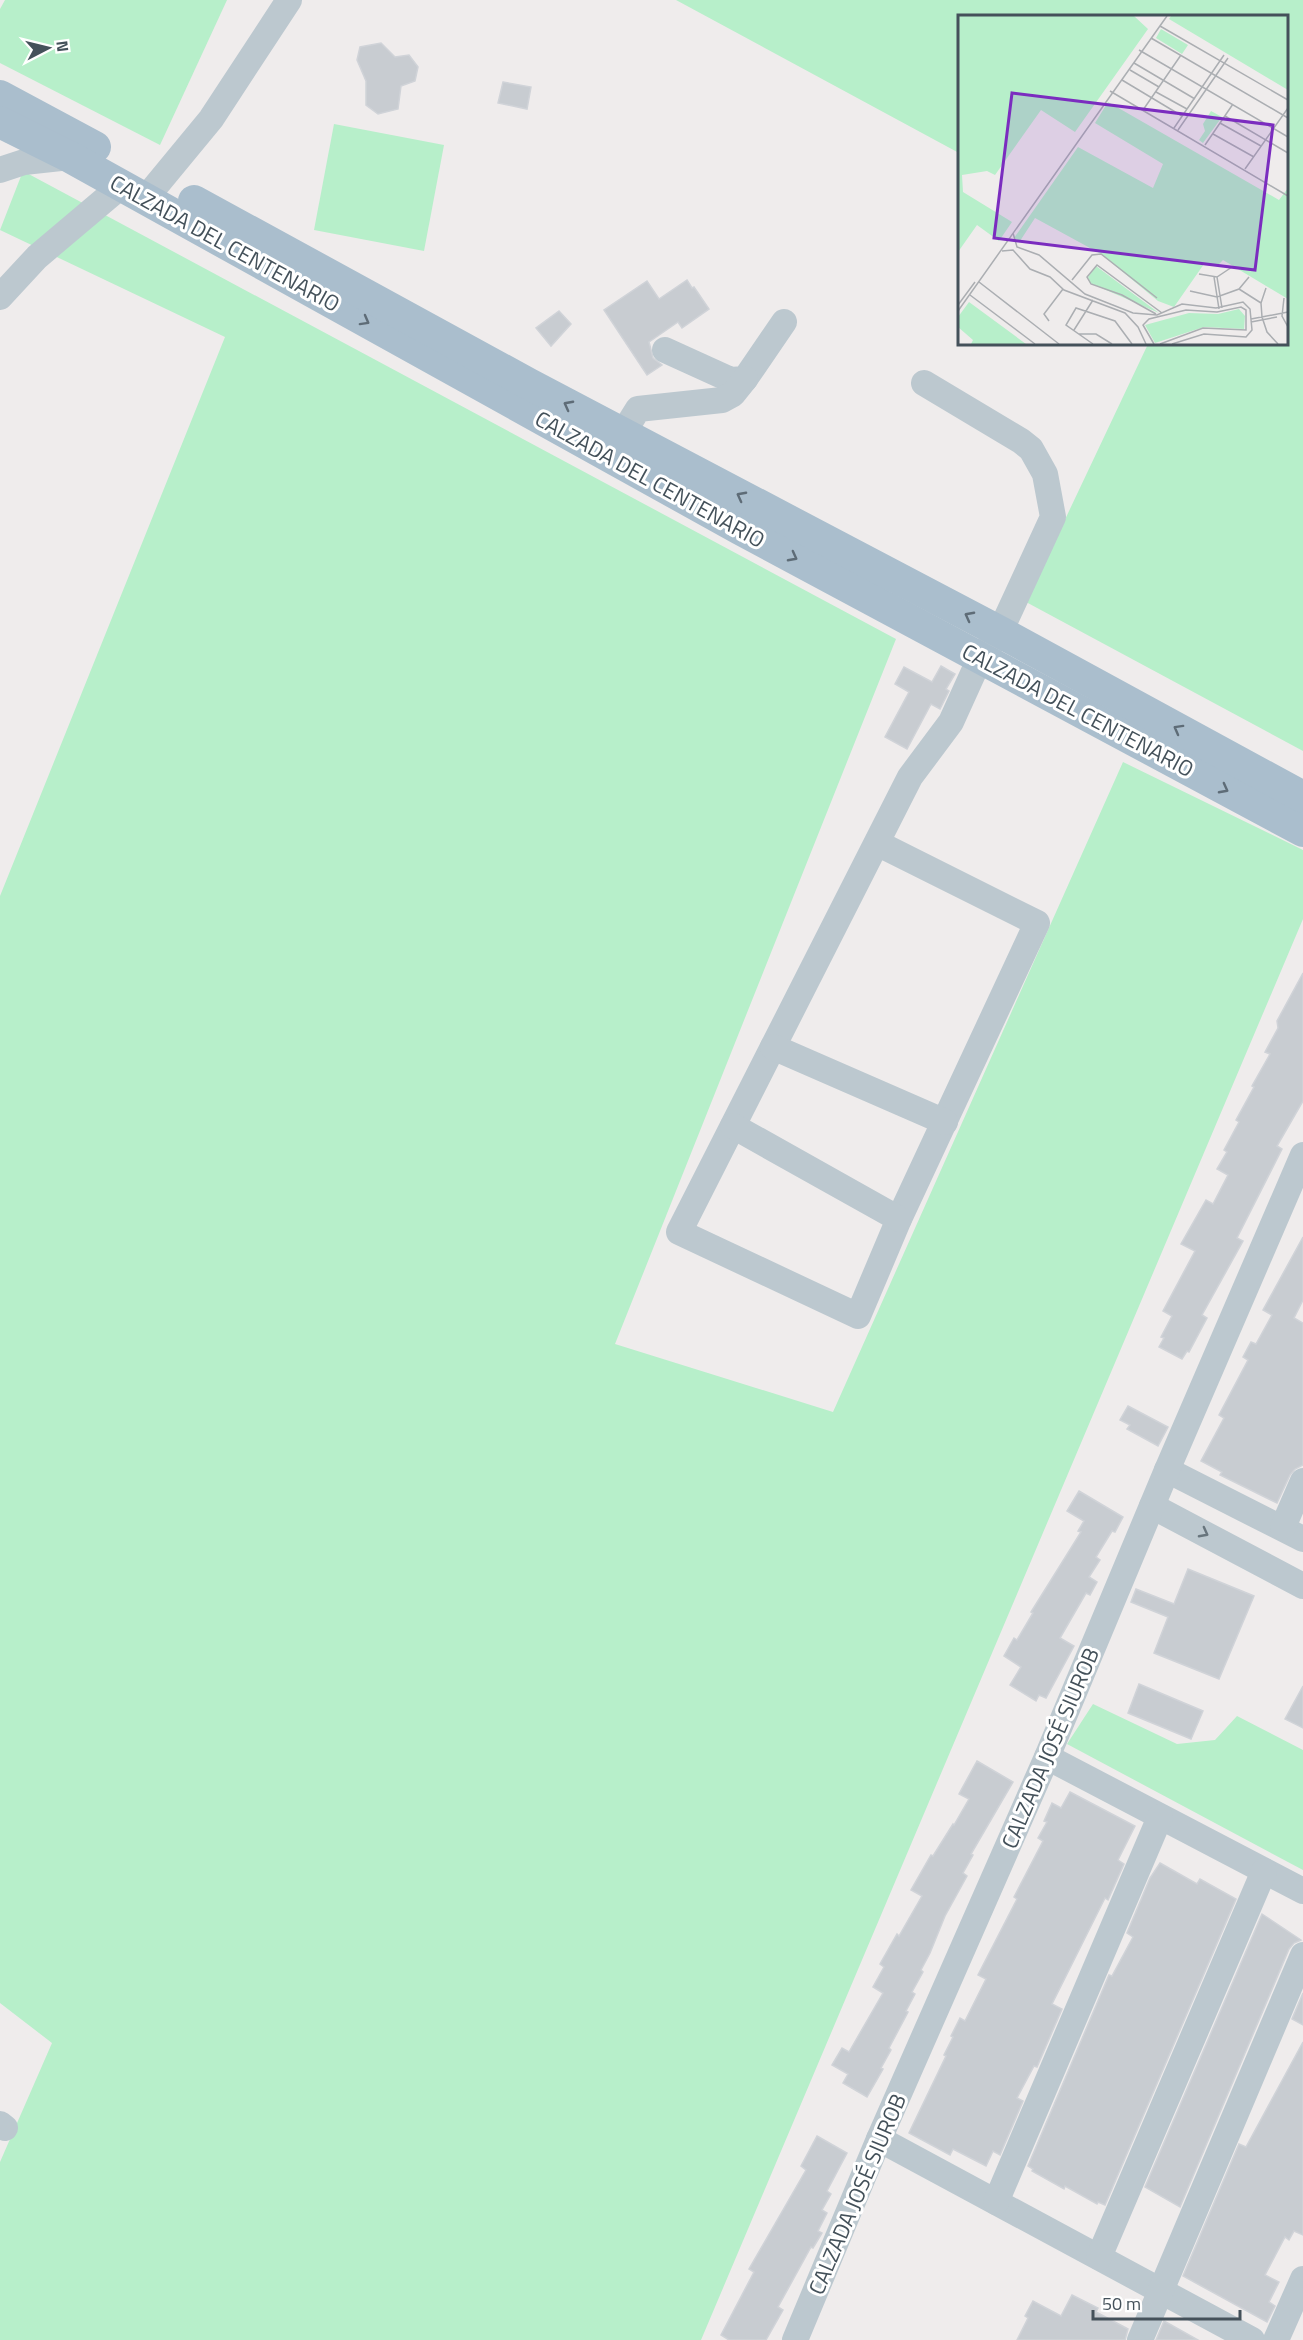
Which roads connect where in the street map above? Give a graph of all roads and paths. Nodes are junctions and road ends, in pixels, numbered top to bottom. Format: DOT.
graph roads {
  1 [pos="289,0"];
  2 [pos="0,96"];
  3 [pos="0,122"];
  4 [pos="70,157"];
  5 [pos="0,170"];
  6 [pos="140,183"];
  7 [pos="0,297"];
  8 [pos="784,322"];
  9 [pos="665,350"];
  10 [pos="691,362"];
  11 [pos="745,379"];
  12 [pos="924,383"];
  13 [pos="655,407"];
  14 [pos="623,433"];
  15 [pos="1000,632"];
  16 [pos="980,658"];
  17 [pos="1303,797"];
  18 [pos="1303,831"];
  19 [pos="877,843"];
  20 [pos="773,1047"];
  21 [pos="945,1122"];
  22 [pos="733,1126"];
  23 [pos="1300,1170"];
  24 [pos="899,1219"];
  25 [pos="1167,1470"];
  26 [pos="1303,1481"];
  27 [pos="1152,1506"];
  28 [pos="1293,1533"];
  29 [pos="1303,1586"];
  30 [pos="1047,1757"];
  31 [pos="1160,1817"];
  32 [pos="1264,1871"];
  33 [pos="1303,1891"];
  34 [pos="1303,1955"];
  35 [pos="879,2139"];
  36 [pos="996,2202"];
  37 [pos="1099,2258"];
  38 [pos="1303,2278"];
  39 [pos="1161,2291"];
  40 [pos="795,2340"];
  41 [pos="1140,2340"];
  42 [pos="1252,2340"];
  43 [pos="1276,2340"];
  1 -- 6 [label="street"];
  2 -- 6 [label="main road, CALZADA DEL CENTENARIO"];
  3 -- 4 [label="main road, CALZADA DEL CENTENARIO"];
  4 -- 5 [label="street"];
  4 -- 6 [label="main road, CALZADA DEL CENTENARIO"];
  6 -- 7 [label="street"];
  14 -- 6 [label="main road, CALZADA DEL CENTENARIO, one-way"];
  6 -- 16 [label="main road, CALZADA DEL CENTENARIO, one-way"];
  8 -- 11 [label="street"];
  9 -- 10 [label="street"];
  10 -- 11 [label="street"];
  10 -- 13 [label="street"];
  11 -- 13 [label="street"];
  12 -- 15 [label="street"];
  13 -- 14 [label="street"];
  15 -- 14 [label="main road, CALZADA DEL CENTENARIO, one-way"];
  15 -- 16 [label="street"];
  17 -- 15 [label="main road, CALZADA DEL CENTENARIO, one-way"];
  16 -- 18 [label="main road, CALZADA DEL CENTENARIO, one-way"];
  16 -- 19 [label="street"];
  19 -- 20 [label="street"];
  19 -- 21 [label="street"];
  20 -- 21 [label="street"];
  20 -- 22 [label="street"];
  21 -- 24 [label="street"];
  22 -- 24 [label="street"];
  22 -- 24 [label="street"];
  23 -- 25 [label="street, CALZADA JOSÉ SIUROB"];
  25 -- 27 [label="street, CALZADA JOSÉ SIUROB"];
  25 -- 28 [label="street"];
  26 -- 28 [label="street"];
  27 -- 29 [label="street, one-way"];
  27 -- 30 [label="street, CALZADA JOSÉ SIUROB"];
  30 -- 31 [label="street"];
  30 -- 35 [label="street, CALZADA JOSÉ SIUROB"];
  31 -- 32 [label="street"];
  31 -- 36 [label="street"];
  32 -- 33 [label="street"];
  32 -- 37 [label="street"];
  34 -- 39 [label="street"];
  35 -- 36 [label="street"];
  35 -- 40 [label="street, CALZADA JOSÉ SIUROB"];
  36 -- 37 [label="street"];
  37 -- 39 [label="street"];
  38 -- 43 [label="street"];
  39 -- 41 [label="street"];
  39 -- 42 [label="street"];
}
